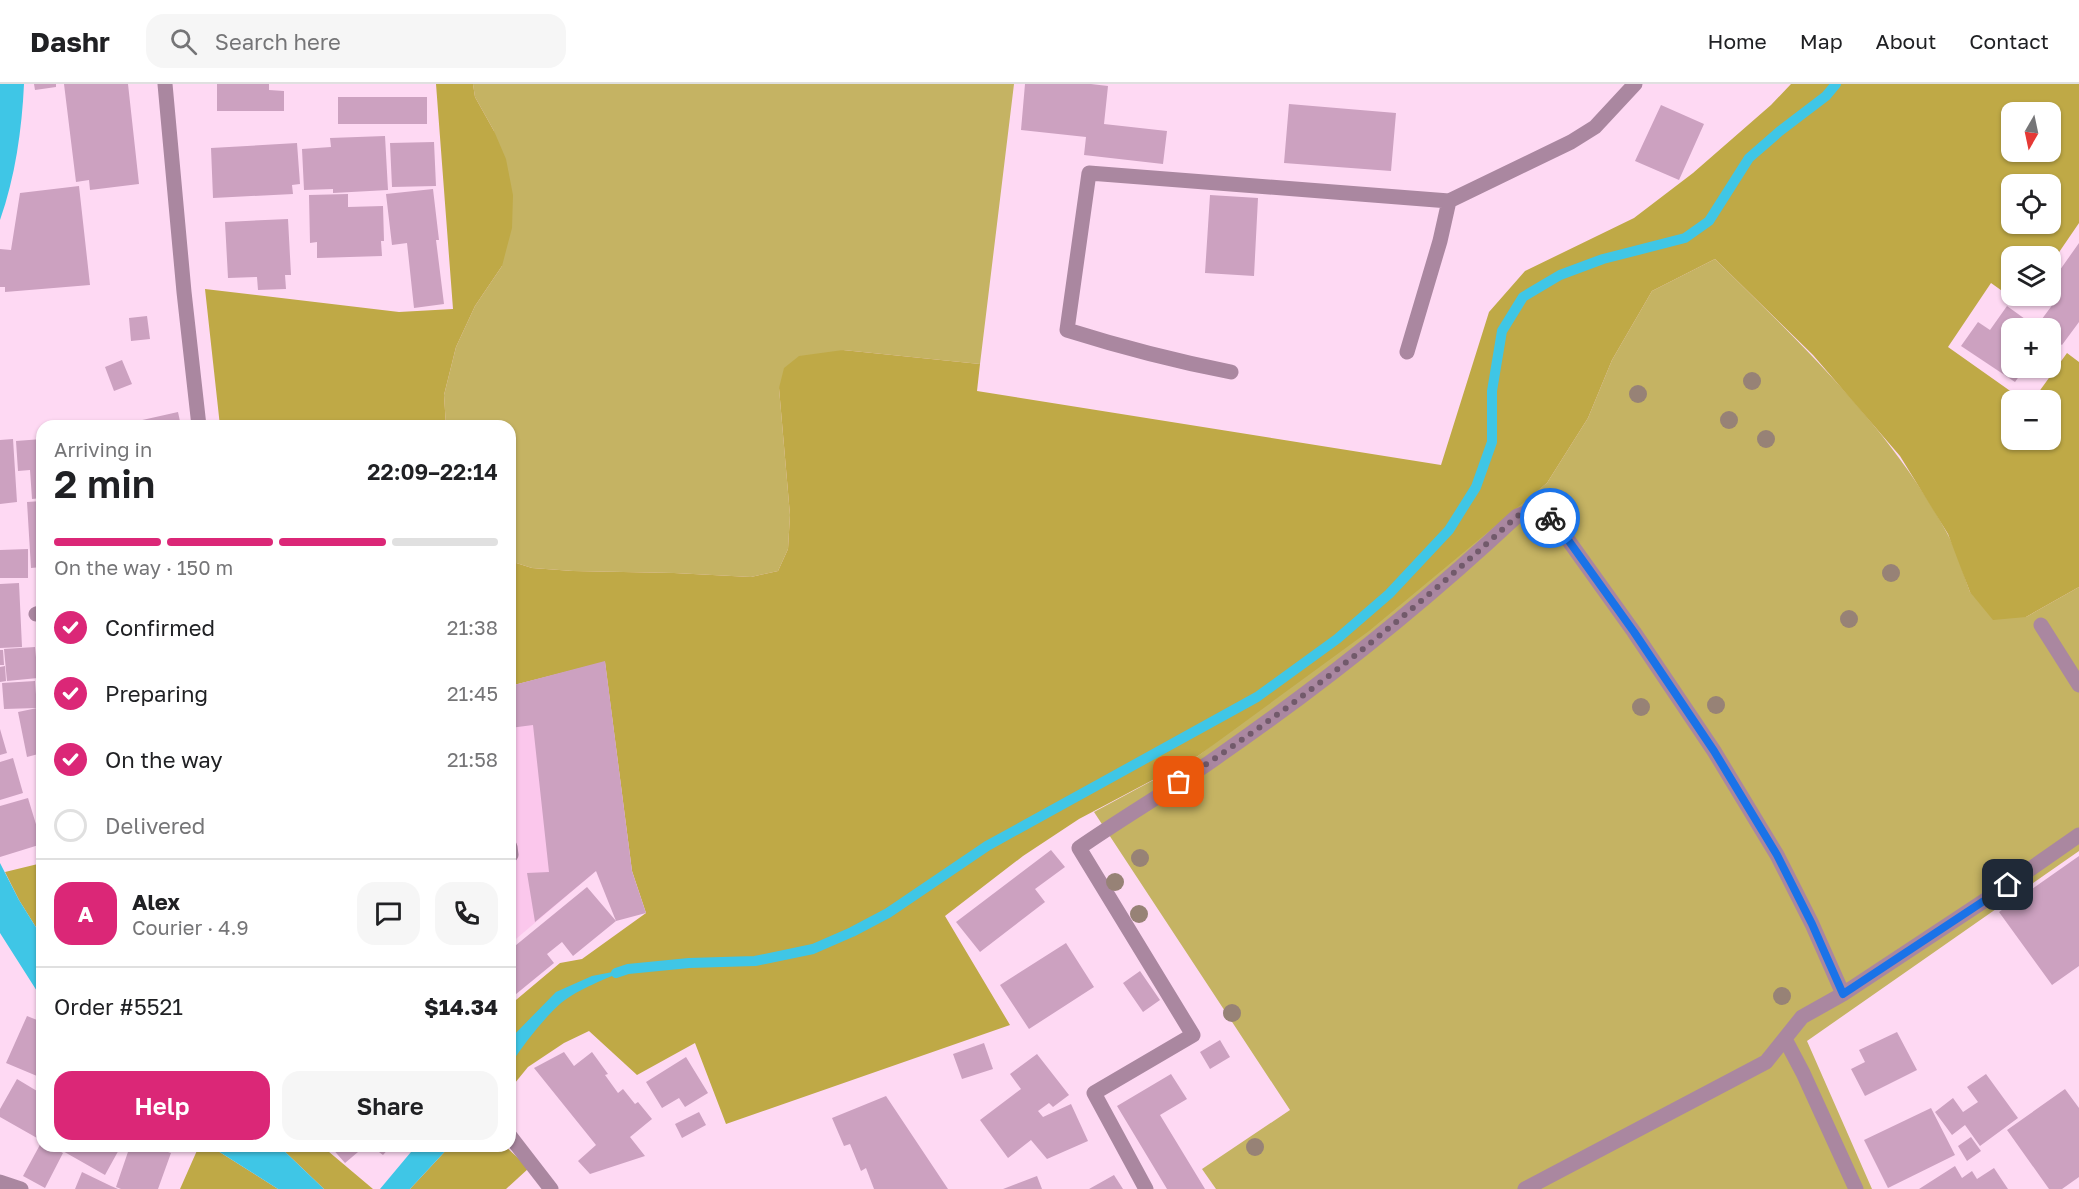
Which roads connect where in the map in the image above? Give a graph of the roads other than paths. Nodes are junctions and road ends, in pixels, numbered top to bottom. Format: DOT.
graph roads {
  1 [pos="165,84"];
  2 [pos="1635,84"];
  3 [pos="1449,201"];
  4 [pos="1407,352"];
  5 [pos="1231,372"];
  6 [pos="198,420"];
  7 [pos="2041,625"];
  8 [pos="2079,685"];
  9 [pos="2079,835"];
  10 [pos="1843,994"];
  11 [pos="1785,1039"];
  12 [pos="516,1144"];
  13 [pos="0,1182"];
  14 [pos="21,1189"];
  15 [pos="550,1189"];
  16 [pos="1146,1189"];
  17 [pos="1525,1189"];
  18 [pos="1856,1189"];
  1 -- 6 [label="street"];
  2 -- 3 [label="street"];
  3 -- 4 [label="street"];
  3 -- 5 [label="street"];
  7 -- 8 [label="street"];
  9 -- 10 [label="street"];
  10 -- 11 [label="street"];
  10 -- 16 [label="street"];
  11 -- 17 [label="street"];
  11 -- 18 [label="street"];
  12 -- 15 [label="street"];
  13 -- 14 [label="street"];
}
